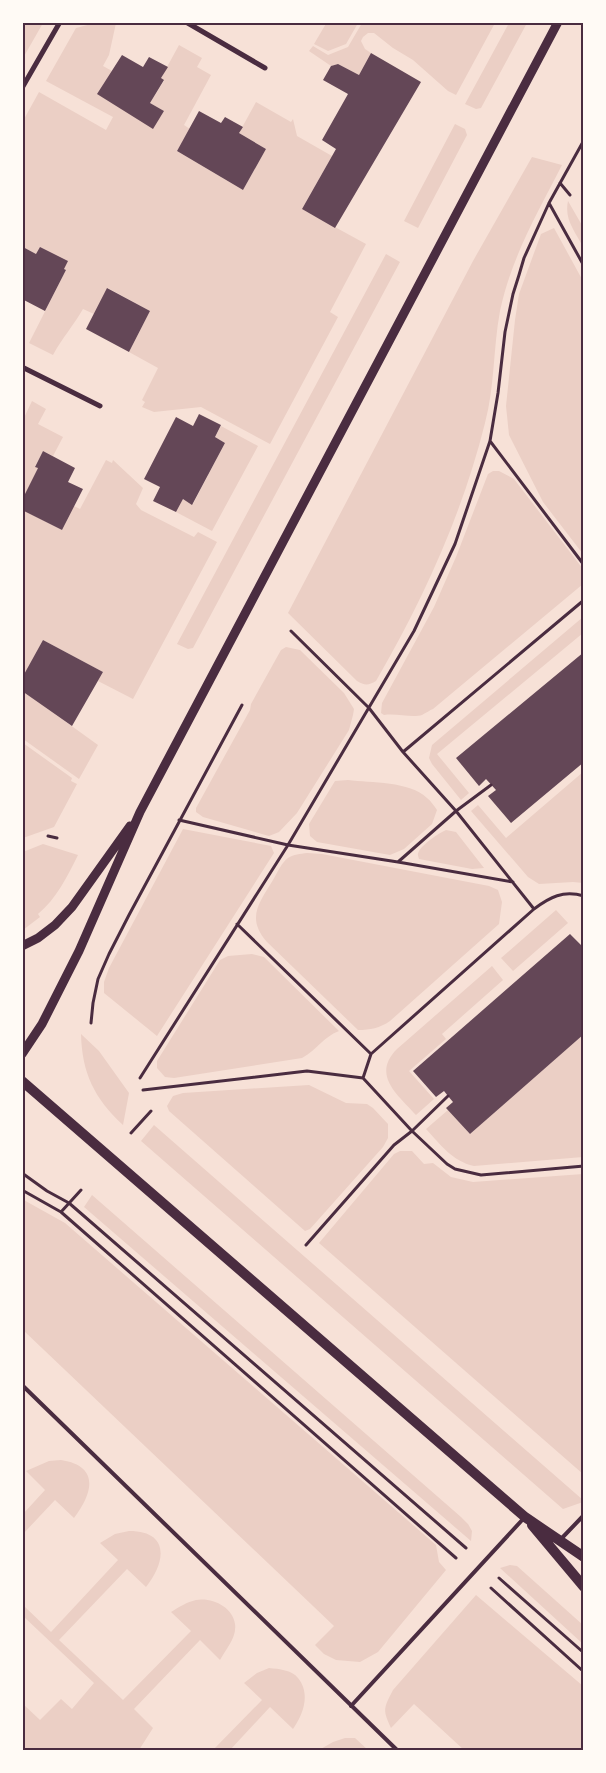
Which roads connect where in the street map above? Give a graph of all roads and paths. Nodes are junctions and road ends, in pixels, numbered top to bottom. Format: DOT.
graph roads {
  1 [pos="60,22"];
  2 [pos="186,22"];
  3 [pos="558,22"];
  4 [pos="265,68"];
  5 [pos="22,88"];
  6 [pos="584,140"];
  7 [pos="560,183"];
  8 [pos="570,195"];
  9 [pos="549,202"];
  10 [pos="584,266"];
  11 [pos="22,367"];
  12 [pos="100,406"];
  13 [pos="490,441"];
  14 [pos="584,565"];
  15 [pos="584,600"];
  16 [pos="291,631"];
  17 [pos="242,705"];
  18 [pos="369,708"];
  19 [pos="403,752"];
  20 [pos="491,784"];
  21 [pos="456,810"];
  22 [pos="140,812"];
  23 [pos="179,820"];
  24 [pos="48,836"];
  25 [pos="57,838"];
  26 [pos="288,845"];
  27 [pos="398,862"];
  28 [pos="513,883"];
  29 [pos="584,896"];
  30 [pos="534,909"];
  31 [pos="237,924"];
  32 [pos="22,946"];
  33 [pos="91,1024"];
  34 [pos="22,1054"];
  35 [pos="370,1054"];
  36 [pos="140,1078"];
  37 [pos="363,1078"];
  38 [pos="22,1081"];
  39 [pos="144,1090"];
  40 [pos="448,1096"];
  41 [pos="151,1111"];
  42 [pos="412,1131"];
  43 [pos="132,1133"];
  44 [pos="584,1166"];
  45 [pos="22,1173"];
  46 [pos="22,1190"];
  47 [pos="81,1190"];
  48 [pos="69,1203"];
  49 [pos="61,1212"];
  50 [pos="306,1245"];
  51 [pos="22,1385"];
  52 [pos="584,1515"];
  53 [pos="525,1517"];
  54 [pos="560,1540"];
  55 [pos="584,1557"];
  56 [pos="482,1562"];
  57 [pos="472,1572"];
  58 [pos="584,1587"];
  59 [pos="584,1653"];
  60 [pos="584,1672"];
  61 [pos="351,1706"];
  62 [pos="396,1750"];
  1 -- 5 [label="street"];
  2 -- 4 [label="street"];
  3 -- 22 [label="street"];
  6 -- 7 [label="path"];
  7 -- 8 [label="path"];
  7 -- 9 [label="path"];
  9 -- 10 [label="path"];
  9 -- 13 [label="path"];
  11 -- 12 [label="street"];
  13 -- 14 [label="path"];
  13 -- 18 [label="path"];
  15 -- 19 [label="path"];
  16 -- 18 [label="path"];
  17 -- 23 [label="path"];
  18 -- 19 [label="path"];
  18 -- 26 [label="path"];
  19 -- 21 [label="path"];
  20 -- 21 [label="path"];
  21 -- 27 [label="path"];
  21 -- 28 [label="path"];
  22 -- 32 [label="street"];
  22 -- 34 [label="street"];
  23 -- 26 [label="path"];
  23 -- 33 [label="path"];
  24 -- 25 [label="path"];
  26 -- 27 [label="path"];
  26 -- 31 [label="path"];
  27 -- 28 [label="path"];
  28 -- 30 [label="path"];
  29 -- 30 [label="path"];
  30 -- 35 [label="path"];
  31 -- 35 [label="path"];
  31 -- 36 [label="path"];
  35 -- 37 [label="path"];
  37 -- 39 [label="path"];
  37 -- 42 [label="path"];
  38 -- 53 [label="main road"];
  40 -- 42 [label="path"];
  41 -- 43 [label="path"];
  42 -- 44 [label="path"];
  42 -- 50 [label="path"];
  45 -- 48 [label="path"];
  46 -- 49 [label="path"];
  47 -- 48 [label="path"];
  48 -- 49 [label="path"];
  48 -- 56 [label="path"];
  49 -- 57 [label="path"];
  51 -- 61 [label="lane"];
  52 -- 54 [label="lane"];
  53 -- 54 [label="main road"];
  53 -- 56 [label="lane"];
  53 -- 58 [label="main road"];
  54 -- 55 [label="main road"];
  56 -- 57 [label="lane"];
  56 -- 59 [label="path"];
  57 -- 60 [label="path"];
  57 -- 61 [label="lane"];
  61 -- 62 [label="lane"];
}
